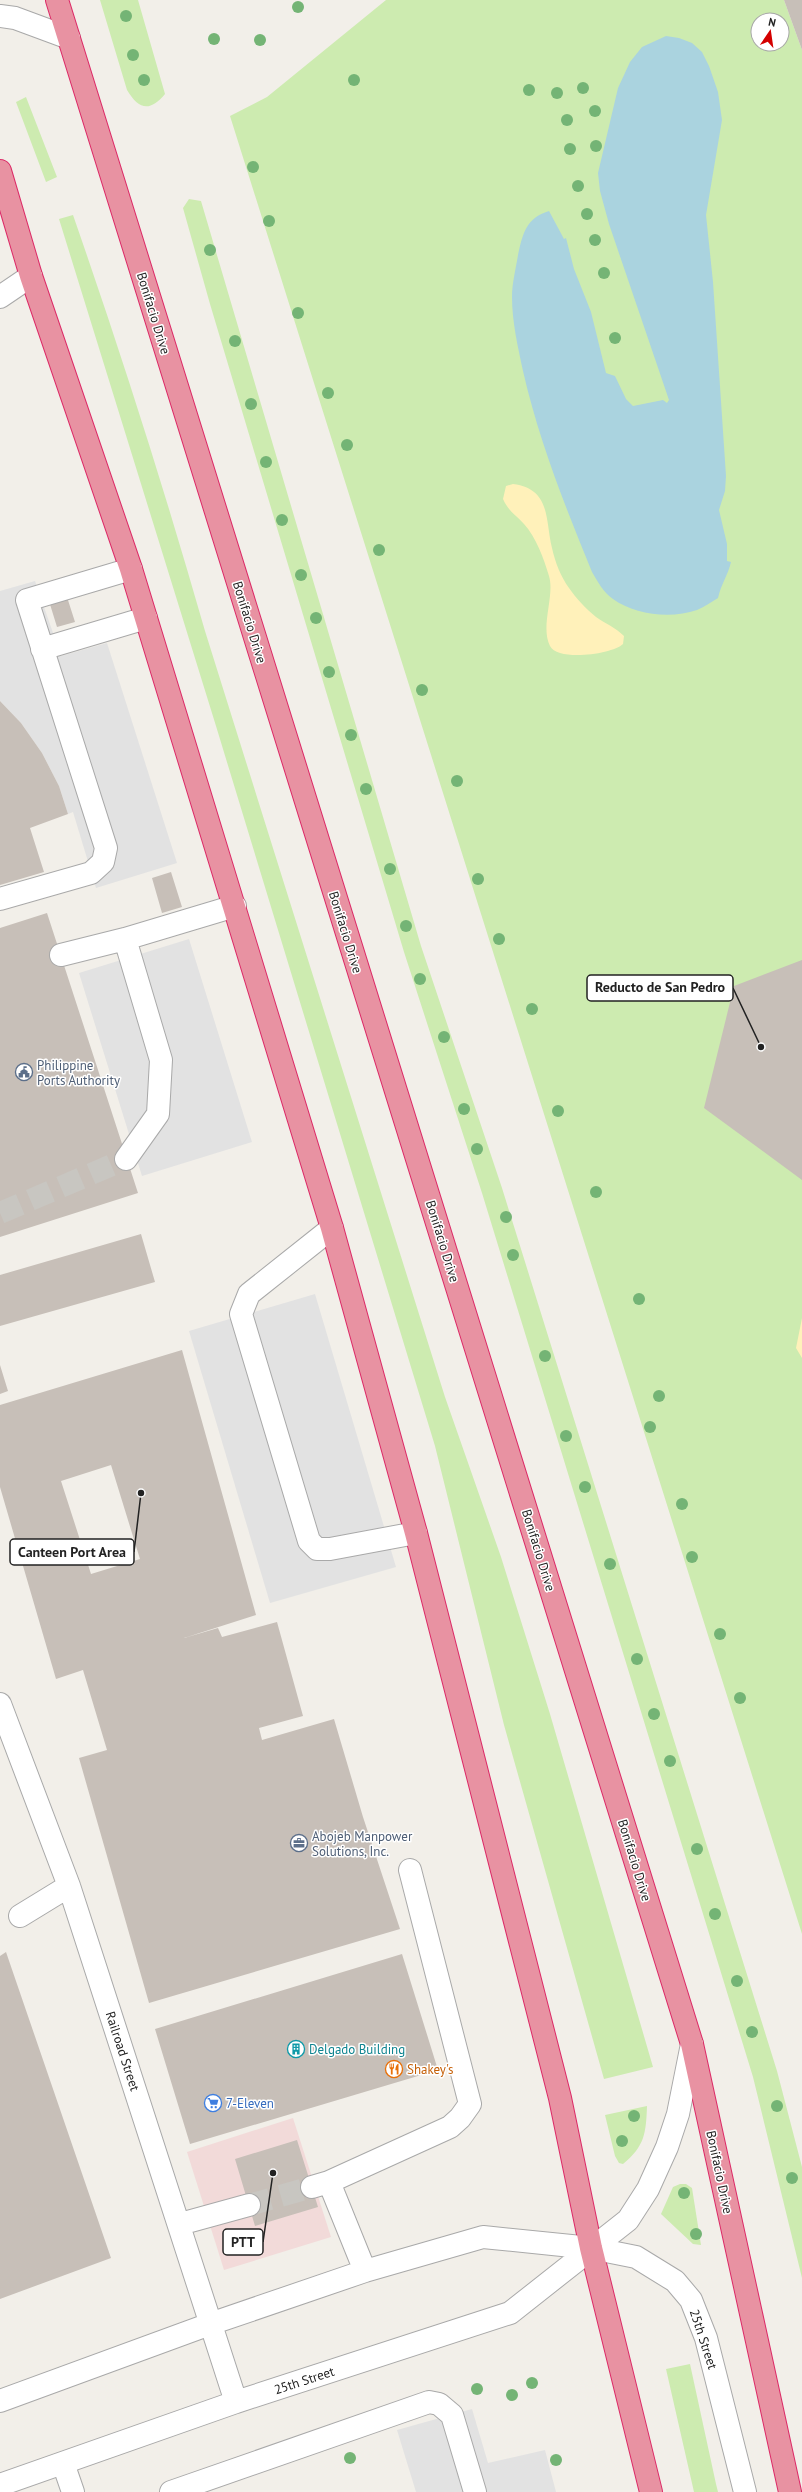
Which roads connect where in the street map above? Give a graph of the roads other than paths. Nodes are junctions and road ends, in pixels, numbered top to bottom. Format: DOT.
graph roads {
  1 [pos="57,0"];
  2 [pos="0,16"];
  3 [pos="69,38"];
  4 [pos="0,171"];
  5 [pos="31,276"];
  6 [pos="0,297"];
  7 [pos="131,569"];
  8 [pos="146,618"];
  9 [pos="42,649"];
  10 [pos="0,899"];
  11 [pos="235,906"];
  12 [pos="125,940"];
  13 [pos="61,955"];
  14 [pos="126,1159"];
  15 [pos="332,1228"];
  16 [pos="416,1533"];
  17 [pos="0,1704"];
  18 [pos="410,1870"];
  19 [pos="69,1886"];
  20 [pos="20,1916"];
  21 [pos="692,2044"];
  22 [pos="249,2205"];
  23 [pos="180,2224"];
  24 [pos="591,2248"];
  25 [pos="365,2271"];
  26 [pos="210,2324"];
  27 [pos="0,2401"];
  28 [pos="236,2402"];
  29 [pos="63,2463"];
  30 [pos="0,2485"];
  31 [pos="73,2492"];
  32 [pos="171,2492"];
  33 [pos="475,2492"];
  34 [pos="651,2492"];
  35 [pos="745,2492"];
  36 [pos="790,2492"];
  1 -- 3 [label="highway, Bonifacio Drive"];
  2 -- 3 [label="street"];
  3 -- 21 [label="highway, Bonifacio Drive"];
  4 -- 5 [label="highway"];
  5 -- 6 [label="street"];
  5 -- 7 [label="highway"];
  7 -- 8 [label="highway"];
  7 -- 9 [label="street"];
  8 -- 9 [label="street"];
  8 -- 11 [label="highway"];
  9 -- 10 [label="street"];
  11 -- 12 [label="street"];
  11 -- 15 [label="highway"];
  12 -- 13 [label="street"];
  12 -- 14 [label="street"];
  15 -- 16 [label="highway"];
  15 -- 16 [label="street"];
  16 -- 24 [label="highway"];
  17 -- 19 [label="street, Railroad Street"];
  18 -- 25 [label="street"];
  19 -- 20 [label="street"];
  19 -- 23 [label="street, Railroad Street"];
  21 -- 24 [label="street, 25th Street"];
  21 -- 36 [label="highway, Bonifacio Drive"];
  22 -- 23 [label="street"];
  23 -- 26 [label="street, Railroad Street"];
  24 -- 25 [label="street, 25th Street"];
  24 -- 28 [label="street, 25th Street"];
  24 -- 34 [label="highway"];
  24 -- 35 [label="street, 25th Street"];
  25 -- 26 [label="street, 25th Street"];
  26 -- 27 [label="street, 25th Street"];
  26 -- 28 [label="street, Railroad Street"];
  28 -- 29 [label="street, 25th Street"];
  29 -- 30 [label="street, 25th Street"];
  29 -- 31 [label="street"];
  32 -- 33 [label="street"];
}
